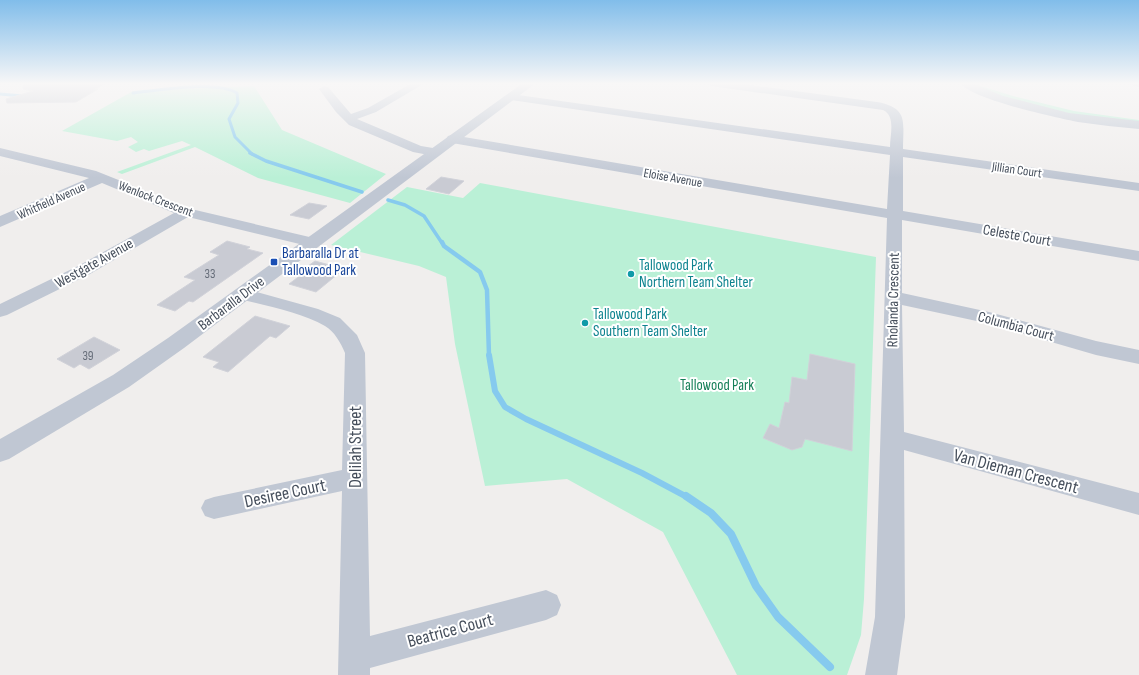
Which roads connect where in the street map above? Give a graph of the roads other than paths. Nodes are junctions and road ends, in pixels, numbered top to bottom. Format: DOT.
graph roads {
  1 [pos="345,114"];
  2 [pos="359,114"];
  3 [pos="486,114"];
  4 [pos="633,114"];
  5 [pos="896,114"];
  6 [pos="1065,114"];
  7 [pos="1106,114"];
  8 [pos="349,118"];
  9 [pos="1139,119"];
  10 [pos="1139,125"];
  11 [pos="452,139"];
  12 [pos="434,152"];
  13 [pos="896,152"];
  14 [pos="2,153"];
  15 [pos="102,178"];
  16 [pos="1139,186"];
  17 [pos="186,212"];
  18 [pos="894,215"];
  19 [pos="0,222"];
  20 [pos="312,242"];
  21 [pos="1139,256"];
  22 [pos="242,294"];
  23 [pos="893,297"];
  24 [pos="0,311"];
  25 [pos="1139,357"];
  26 [pos="892,438"];
  27 [pos="0,452"];
  28 [pos="355,478"];
  29 [pos="1139,504"];
  30 [pos="214,508"];
  31 [pos="546,604"];
  32 [pos="354,666"];
  33 [pos="881,675"];
  1 -- 8 [label="street"];
  2 -- 8 [label="street"];
  3 -- 11 [label="street, Barbaralla Drive"];
  4 -- 13 [label="street, Jillian Court"];
  5 -- 13 [label="street, Rholanda Crescent"];
  6 -- 10 [label="street"];
  7 -- 9 [label="street"];
  8 -- 12 [label="street"];
  11 -- 12 [label="street, Barbaralla Drive"];
  11 -- 18 [label="street, Eloise Avenue"];
  12 -- 20 [label="street, Barbaralla Drive"];
  13 -- 16 [label="street, Jillian Court"];
  13 -- 18 [label="street, Rholanda Crescent"];
  14 -- 15 [label="street, Wenlock Crescent"];
  15 -- 17 [label="street, Wenlock Crescent"];
  15 -- 19 [label="street, Whitfield Avenue"];
  17 -- 20 [label="street, Wenlock Crescent"];
  17 -- 24 [label="street, Westgate Avenue"];
  18 -- 21 [label="street, Celeste Court"];
  18 -- 23 [label="street, Rholanda Crescent"];
  20 -- 22 [label="street, Barbaralla Drive"];
  22 -- 27 [label="street, Barbaralla Drive"];
  22 -- 28 [label="street, Delilah Street"];
  23 -- 25 [label="street, Columbia Court"];
  23 -- 26 [label="street, Rholanda Crescent"];
  26 -- 29 [label="street, Van Dieman Crescent"];
  26 -- 33 [label="street, Rholanda Crescent"];
  28 -- 30 [label="street, Desiree Court"];
  28 -- 32 [label="street, Delilah Street"];
  31 -- 32 [label="street, Beatrice Court"];
}
